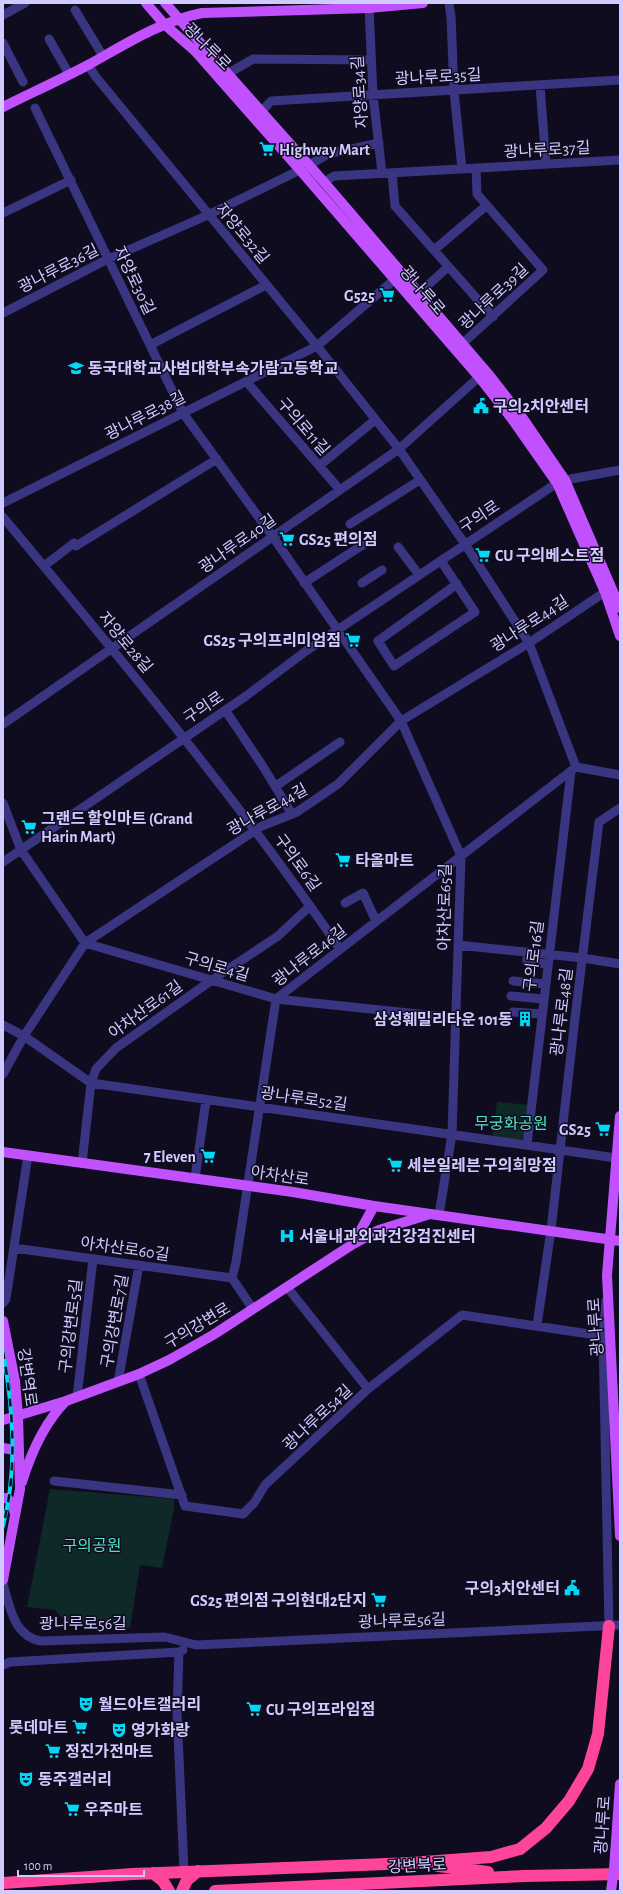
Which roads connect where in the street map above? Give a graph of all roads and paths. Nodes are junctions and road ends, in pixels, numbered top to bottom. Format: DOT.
graph roads {
  1 [pos="25,3"];
  2 [pos="146,3"];
  3 [pos="165,3"];
  4 [pos="423,3"];
  5 [pos="449,3"];
  6 [pos="369,8"];
  7 [pos="75,10"];
  8 [pos="3,15"];
  9 [pos="179,18"];
  10 [pos="164,24"];
  11 [pos="49,39"];
  12 [pos="3,43"];
  13 [pos="103,56"];
  14 [pos="371,60"];
  15 [pos="88,65"];
  16 [pos="229,73"];
  17 [pos="69,74"];
  18 [pos="620,80"];
  19 [pos="23,82"];
  20 [pos="540,85"];
  21 [pos="454,91"];
  22 [pos="373,95"];
  23 [pos="3,107"];
  24 [pos="35,108"];
  25 [pos="262,111"];
  26 [pos="378,143"];
  27 [pos="620,160"];
  28 [pos="546,164"];
  29 [pos="304,167"];
  30 [pos="476,168"];
  31 [pos="462,169"];
  32 [pos="387,173"];
  33 [pos="70,180"];
  34 [pos="324,182"];
  35 [pos="486,206"];
  36 [pos="4,210"];
  37 [pos="208,215"];
  38 [pos="434,250"];
  39 [pos="108,260"];
  40 [pos="448,267"];
  41 [pos="394,280"];
  42 [pos="266,285"];
  43 [pos="418,294"];
  44 [pos="3,313"];
  45 [pos="493,318"];
  46 [pos="462,344"];
  47 [pos="150,345"];
  48 [pos="317,346"];
  49 [pos="479,377"];
  50 [pos="246,381"];
  51 [pos="183,413"];
  52 [pos="375,420"];
  53 [pos="399,449"];
  54 [pos="217,459"];
  55 [pos="319,466"];
  56 [pos="620,470"];
  57 [pos="420,480"];
  58 [pos="561,482"];
  59 [pos="340,490"];
  60 [pos="3,503"];
  61 [pos="3,517"];
  62 [pos="350,524"];
  63 [pos="272,537"];
  64 [pos="364,544"];
  65 [pos="464,544"];
  66 [pos="398,547"];
  67 [pos="441,561"];
  68 [pos="44,566"];
  69 [pos="382,570"];
  70 [pos="419,576"];
  71 [pos="304,583"];
  72 [pos="362,583"];
  73 [pos="457,584"];
  74 [pos="605,592"];
  75 [pos="620,608"];
  76 [pos="337,631"];
  77 [pos="620,636"];
  78 [pos="529,642"];
  79 [pos="112,648"];
  80 [pos="225,710"];
  81 [pos="401,722"];
  82 [pos="3,724"];
  83 [pos="185,737"];
  84 [pos="340,742"];
  85 [pos="574,769"];
  86 [pos="620,775"];
  87 [pos="276,786"];
  88 [pos="3,803"];
  89 [pos="620,808"];
  90 [pos="292,814"];
  91 [pos="256,830"];
  92 [pos="21,850"];
  93 [pos="461,856"];
  94 [pos="3,862"];
  95 [pos="345,903"];
  96 [pos="310,906"];
  97 [pos="376,921"];
  98 [pos="85,943"];
  99 [pos="458,944"];
  100 [pos="340,949"];
  101 [pos="582,958"];
  102 [pos="548,959"];
  103 [pos="620,964"];
  104 [pos="212,980"];
  105 [pos="513,981"];
  106 [pos="545,984"];
  107 [pos="511,996"];
  108 [pos="276,999"];
  109 [pos="543,1000"];
  110 [pos="513,1012"];
  111 [pos="542,1014"];
  112 [pos="456,1018"];
  113 [pos="3,1025"];
  114 [pos="24,1036"];
  115 [pos="3,1074"];
  116 [pos="91,1083"];
  117 [pos="206,1100"];
  118 [pos="260,1108"];
  119 [pos="620,1116"];
  120 [pos="452,1134"];
  121 [pos="526,1145"];
  122 [pos="561,1150"];
  123 [pos="3,1152"];
  124 [pos="28,1155"];
  125 [pos="616,1158"];
  126 [pos="82,1163"];
  127 [pos="195,1178"];
  128 [pos="248,1186"];
  129 [pos="374,1206"];
  130 [pos="434,1214"];
  131 [pos="552,1230"];
  132 [pos="609,1238"];
  133 [pos="620,1241"];
  134 [pos="353,1244"];
  135 [pos="14,1248"];
  136 [pos="93,1259"];
  137 [pos="139,1265"];
  138 [pos="232,1278"];
  139 [pos="287,1287"];
  140 [pos="607,1291"];
  141 [pos="3,1303"];
  142 [pos="253,1309"];
  143 [pos="3,1321"];
  144 [pos="537,1325"];
  145 [pos="603,1336"];
  146 [pos="139,1374"];
  147 [pos="118,1382"];
  148 [pos="368,1389"];
  149 [pos="77,1397"];
  150 [pos="66,1401"];
  151 [pos="18,1416"];
  152 [pos="3,1420"];
  153 [pos="3,1448"];
  154 [pos="19,1460"];
  155 [pos="54,1480"];
  156 [pos="20,1489"];
  157 [pos="182,1495"];
  158 [pos="3,1498"];
  159 [pos="15,1514"];
  160 [pos="620,1536"];
  161 [pos="3,1580"];
  162 [pos="3,1584"];
  163 [pos="615,1626"];
  164 [pos="196,1645"];
  165 [pos="179,1652"];
  166 [pos="3,1665"];
  167 [pos="620,1784"];
  168 [pos="411,1863"];
  169 [pos="617,1871"];
  170 [pos="153,1873"];
  171 [pos="525,1876"];
  172 [pos="184,1881"];
  173 [pos="3,1883"];
  174 [pos="166,1886"];
  175 [pos="215,1891"];
  176 [pos="611,1891"];
  1 -- 8 [label="street"];
  2 -- 10 [label="main road, 광나루로"];
  3 -- 9 [label="main road, 광나루로"];
  4 -- 6 [label="main road"];
  5 -- 21 [label="street"];
  6 -- 9 [label="main road"];
  6 -- 14 [label="street, 자양로34길"];
  7 -- 13 [label="street"];
  9 -- 10 [label="main road"];
  9 -- 16 [label="main road, 광나루로"];
  10 -- 13 [label="main road"];
  10 -- 29 [label="main road, 광나루로"];
  11 -- 17 [label="street"];
  12 -- 19 [label="street"];
  13 -- 15 [label="main road"];
  14 -- 16 [label="street, 광나루로"];
  14 -- 22 [label="street, 자양로34길"];
  15 -- 17 [label="main road"];
  15 -- 37 [label="street, 자양로32길"];
  16 -- 25 [label="main road, 광나루로"];
  17 -- 23 [label="main road"];
  18 -- 20 [label="street, 광나루로35길"];
  20 -- 21 [label="street, 광나루로35길"];
  20 -- 28 [label="street"];
  21 -- 22 [label="street, 광나루로35길"];
  21 -- 31 [label="street"];
  22 -- 25 [label="street, 광나루로35길"];
  22 -- 26 [label="street, 자양로34길"];
  24 -- 33 [label="street, 자양로30길"];
  25 -- 29 [label="main road, 광나루로"];
  26 -- 29 [label="street"];
  26 -- 32 [label="street, 자양로34길"];
  27 -- 28 [label="street, 광나루로37길"];
  28 -- 30 [label="street, 광나루로37길"];
  29 -- 34 [label="main road, 광나루로"];
  29 -- 37 [label="street, 광나루로36길"];
  29 -- 41 [label="main road, 광나루로"];
  30 -- 31 [label="street, 광나루로37길"];
  30 -- 35 [label="street"];
  31 -- 32 [label="street, 광나루로37길"];
  32 -- 34 [label="street, 광나루로37길"];
  32 -- 38 [label="street"];
  33 -- 36 [label="street"];
  33 -- 39 [label="street, 자양로30길"];
  34 -- 43 [label="main road, 광나루로"];
  35 -- 38 [label="street"];
  35 -- 45 [label="street, 광나루로39길"];
  37 -- 39 [label="street, 광나루로36길"];
  37 -- 42 [label="street, 자양로32길"];
  38 -- 40 [label="street"];
  39 -- 44 [label="street, 광나루로36길"];
  39 -- 47 [label="street, 자양로30길"];
  40 -- 43 [label="street, 광나루로"];
  40 -- 45 [label="street"];
  41 -- 48 [label="street, 광나루로38길"];
  41 -- 49 [label="main road, 광나루로"];
  42 -- 47 [label="street"];
  42 -- 48 [label="street, 자양로32길"];
  43 -- 46 [label="main road, 광나루로"];
  45 -- 46 [label="street, 광나루로39길"];
  46 -- 58 [label="main road, 광나루로"];
  47 -- 51 [label="street, 자양로30길"];
  48 -- 50 [label="street, 광나루로38길"];
  48 -- 52 [label="street, 자양로32길"];
  49 -- 53 [label="street, 광나루로40길"];
  49 -- 58 [label="main road, 광나루로"];
  50 -- 51 [label="street, 광나루로38길"];
  50 -- 55 [label="street, 구의로11길"];
  51 -- 54 [label="street, 자양로30길"];
  51 -- 60 [label="street, 광나루로38길"];
  52 -- 53 [label="street, 자양로32길"];
  52 -- 55 [label="street"];
  53 -- 57 [label="street, 자양로32길"];
  53 -- 59 [label="street, 광나루로40길"];
  54 -- 63 [label="street, 자양로30길"];
  54 -- 68 [label="street"];
  55 -- 59 [label="street, 구의로11길"];
  56 -- 58 [label="street"];
  57 -- 62 [label="street"];
  57 -- 65 [label="street, 자양로32길"];
  58 -- 65 [label="street, 구의로"];
  58 -- 74 [label="main road, 광나루로"];
  58 -- 75 [label="main road, 광나루로"];
  59 -- 63 [label="street, 광나루로40길"];
  61 -- 68 [label="street, 자양로28길"];
  63 -- 71 [label="street, 자양로30길"];
  63 -- 79 [label="street, 광나루로40길"];
  64 -- 71 [label="street"];
  65 -- 67 [label="street, 구의로"];
  65 -- 78 [label="street, 구의로16길"];
  66 -- 70 [label="street"];
  67 -- 70 [label="street, 구의로"];
  67 -- 73 [label="street"];
  68 -- 79 [label="street, 자양로28길"];
  69 -- 72 [label="street"];
  70 -- 76 [label="street, 구의로"];
  71 -- 76 [label="street, 자양로30길"];
  73 -- 73 [label="street"];
  74 -- 77 [label="main road, 광나루로"];
  74 -- 78 [label="street, 광나루로44길"];
  76 -- 80 [label="street, 구의로"];
  76 -- 81 [label="street, 아차산로65길"];
  78 -- 81 [label="street, 광나루로44길"];
  78 -- 85 [label="street, 구의로16길"];
  79 -- 82 [label="street, 광나루로40길"];
  79 -- 83 [label="street, 자양로28길"];
  80 -- 83 [label="street, 구의로"];
  80 -- 87 [label="street"];
  81 -- 90 [label="street, 광나루로44길"];
  81 -- 93 [label="street, 아차산로65길"];
  83 -- 91 [label="street, 구의로6길"];
  83 -- 92 [label="street, 구의로"];
  84 -- 87 [label="street"];
  85 -- 86 [label="street"];
  85 -- 93 [label="street, 광나루로46길"];
  85 -- 102 [label="street, 구의로16길"];
  87 -- 90 [label="street"];
  88 -- 92 [label="street"];
  89 -- 101 [label="street, 광나루로48길"];
  90 -- 91 [label="street, 광나루로44길"];
  91 -- 96 [label="street, 구의로6길"];
  91 -- 98 [label="street, 광나루로44길"];
  92 -- 94 [label="street, 구의로"];
  92 -- 98 [label="street"];
  93 -- 97 [label="street, 광나루로46길"];
  93 -- 99 [label="street, 아차산로65길"];
  95 -- 97 [label="street, 광나루로46길"];
  96 -- 100 [label="street, 구의로6길"];
  96 -- 104 [label="street, 아차산로61길"];
  97 -- 100 [label="street, 광나루로46길"];
  98 -- 104 [label="street, 구의로4길"];
  98 -- 114 [label="street, 광나루로44길"];
  99 -- 102 [label="street"];
  99 -- 112 [label="street, 아차산로65길"];
  100 -- 108 [label="street, 광나루로46길"];
  101 -- 102 [label="street"];
  101 -- 103 [label="street"];
  101 -- 122 [label="street, 광나루로48길"];
  102 -- 106 [label="street, 구의로16길"];
  104 -- 108 [label="street, 구의로4길"];
  104 -- 116 [label="street, 아차산로61길"];
  105 -- 106 [label="street"];
  106 -- 109 [label="street, 구의로16길"];
  107 -- 109 [label="street"];
  108 -- 112 [label="street, 구의로4길"];
  108 -- 118 [label="street, 광나루로46길"];
  109 -- 111 [label="street, 구의로16길"];
  110 -- 111 [label="street"];
  111 -- 121 [label="street, 구의로16길"];
  112 -- 120 [label="street, 아차산로65길"];
  113 -- 114 [label="street, 광나루로52길"];
  114 -- 115 [label="street, 광나루로44길"];
  114 -- 116 [label="street, 광나루로52길"];
  116 -- 117 [label="street, 광나루로52길"];
  116 -- 126 [label="street, 아차산로61길"];
  117 -- 118 [label="street, 광나루로52길"];
  117 -- 127 [label="street"];
  118 -- 120 [label="street, 광나루로52길"];
  118 -- 128 [label="street, 광나루로46길"];
  119 -- 125 [label="main road, 광나루로"];
  120 -- 121 [label="street, 광나루로52길"];
  120 -- 130 [label="street, 아차산로65길"];
  121 -- 122 [label="street, 광나루로52길"];
  122 -- 125 [label="street, 광나루로52길"];
  122 -- 131 [label="street, 광나루로48길"];
  123 -- 124 [label="main road, 아차산로"];
  124 -- 126 [label="main road, 아차산로"];
  124 -- 135 [label="street"];
  125 -- 132 [label="main road, 광나루로"];
  126 -- 127 [label="main road, 아차산로"];
  127 -- 128 [label="main road, 아차산로"];
  128 -- 129 [label="main road, 아차산로"];
  128 -- 138 [label="street, 광나루로46길"];
  129 -- 130 [label="main road, 아차산로"];
  129 -- 134 [label="main road, 구의강변로"];
  130 -- 131 [label="main road, 아차산로"];
  130 -- 134 [label="main road"];
  131 -- 132 [label="main road, 아차산로"];
  131 -- 144 [label="street"];
  132 -- 133 [label="main road, 아차산로"];
  132 -- 140 [label="main road, 광나루로"];
  134 -- 139 [label="main road, 구의강변로"];
  135 -- 136 [label="street, 아차산로60길"];
  135 -- 141 [label="street"];
  136 -- 137 [label="street, 아차산로60길"];
  136 -- 149 [label="street, 구의강변로5길"];
  137 -- 138 [label="street, 아차산로60길"];
  137 -- 147 [label="street, 구의강변로7길"];
  138 -- 142 [label="street"];
  139 -- 142 [label="main road, 구의강변로"];
  139 -- 148 [label="street"];
  140 -- 145 [label="street"];
  140 -- 160 [label="main road, 광나루로"];
  142 -- 146 [label="main road, 구의강변로"];
  143 -- 151 [label="main road, 강변역로"];
  144 -- 145 [label="street, 광나루로54길"];
  144 -- 148 [label="street, 광나루로54길"];
  145 -- 163 [label="street"];
  146 -- 147 [label="main road, 구의강변로"];
  146 -- 157 [label="street, 광나루로54길"];
  147 -- 149 [label="main road, 구의강변로"];
  148 -- 157 [label="street, 광나루로54길"];
  149 -- 150 [label="main road, 구의강변로"];
  150 -- 151 [label="main road, 구의강변로"];
  150 -- 156 [label="main road"];
  151 -- 152 [label="main road, 구의강변로"];
  151 -- 154 [label="main road, 강변역로"];
  153 -- 154 [label="main road"];
  154 -- 156 [label="main road, 강변역로"];
  155 -- 157 [label="street"];
  156 -- 159 [label="main road, 강변역로"];
  158 -- 159 [label="main road"];
  159 -- 161 [label="main road, 강변역로"];
  162 -- 164 [label="street, 광나루로56길"];
  163 -- 164 [label="street, 광나루로56길"];
  163 -- 168 [label="highway"];
  164 -- 165 [label="street, 광나루로56길"];
  165 -- 166 [label="street, 광나루로56길"];
  165 -- 172 [label="street"];
  167 -- 169 [label="main road, 광나루로"];
  168 -- 171 [label="highway"];
  168 -- 172 [label="highway"];
  169 -- 171 [label="highway, 강변북로"];
  169 -- 176 [label="main road, 광나루로, bridge"];
  170 -- 172 [label="highway"];
  170 -- 173 [label="highway"];
  170 -- 174 [label="highway"];
  171 -- 175 [label="highway, 강변북로"];
}
